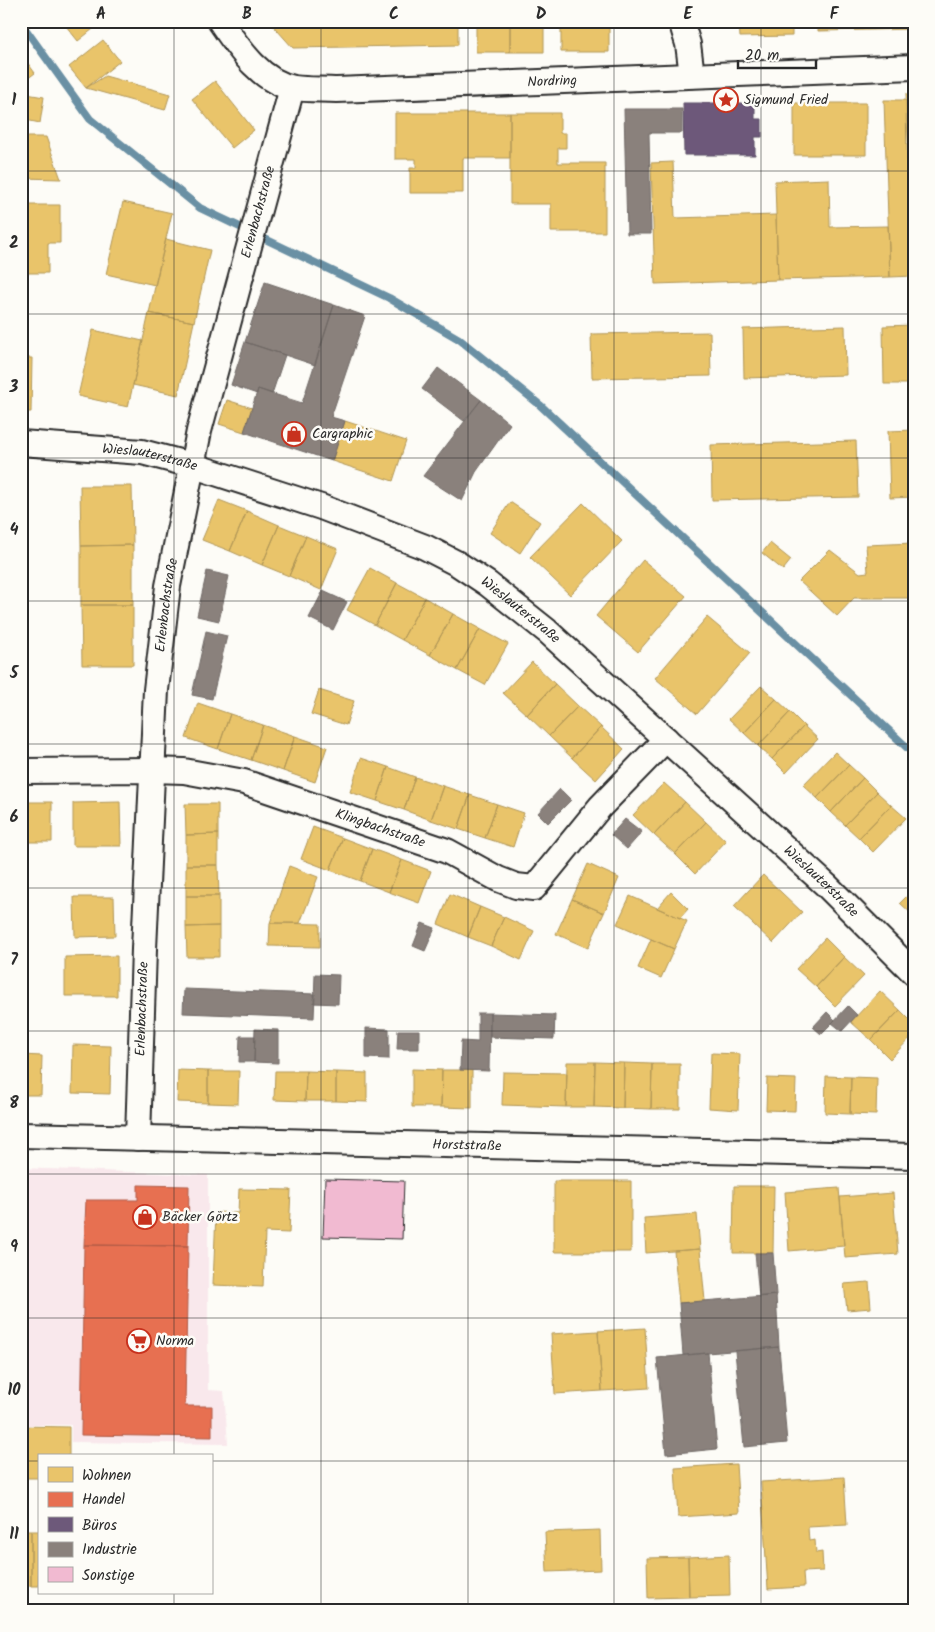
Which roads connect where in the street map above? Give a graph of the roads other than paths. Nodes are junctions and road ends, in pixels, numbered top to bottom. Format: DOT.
graph roads {
  1 [pos="220,21"];
  2 [pos="681,21"];
  3 [pos="914,67"];
  4 [pos="692,75"];
  5 [pos="292,88"];
  6 [pos="21,443"];
  7 [pos="191,465"];
  8 [pos="666,739"];
  9 [pos="152,770"];
  10 [pos="21,771"];
  11 [pos="914,973"];
  12 [pos="21,1135"];
  13 [pos="138,1138"];
  14 [pos="914,1156"];
  1 -- 5 [label="street, Nordring"];
  2 -- 4 [label="street"];
  3 -- 4 [label="street, Nordring"];
  4 -- 5 [label="street, Nordring"];
  5 -- 7 [label="street, Erlenbachstraße"];
  6 -- 7 [label="street, Wieslauterstraße"];
  7 -- 8 [label="street, Wieslauterstraße"];
  7 -- 9 [label="street, Erlenbachstraße"];
  8 -- 9 [label="street, Klingbachstraße"];
  8 -- 11 [label="street, Wieslauterstraße"];
  9 -- 10 [label="street, Klingbachstraße"];
  9 -- 13 [label="street, Erlenbachstraße"];
  12 -- 13 [label="street, Horststraße"];
  13 -- 14 [label="street, Horststraße"];
}
